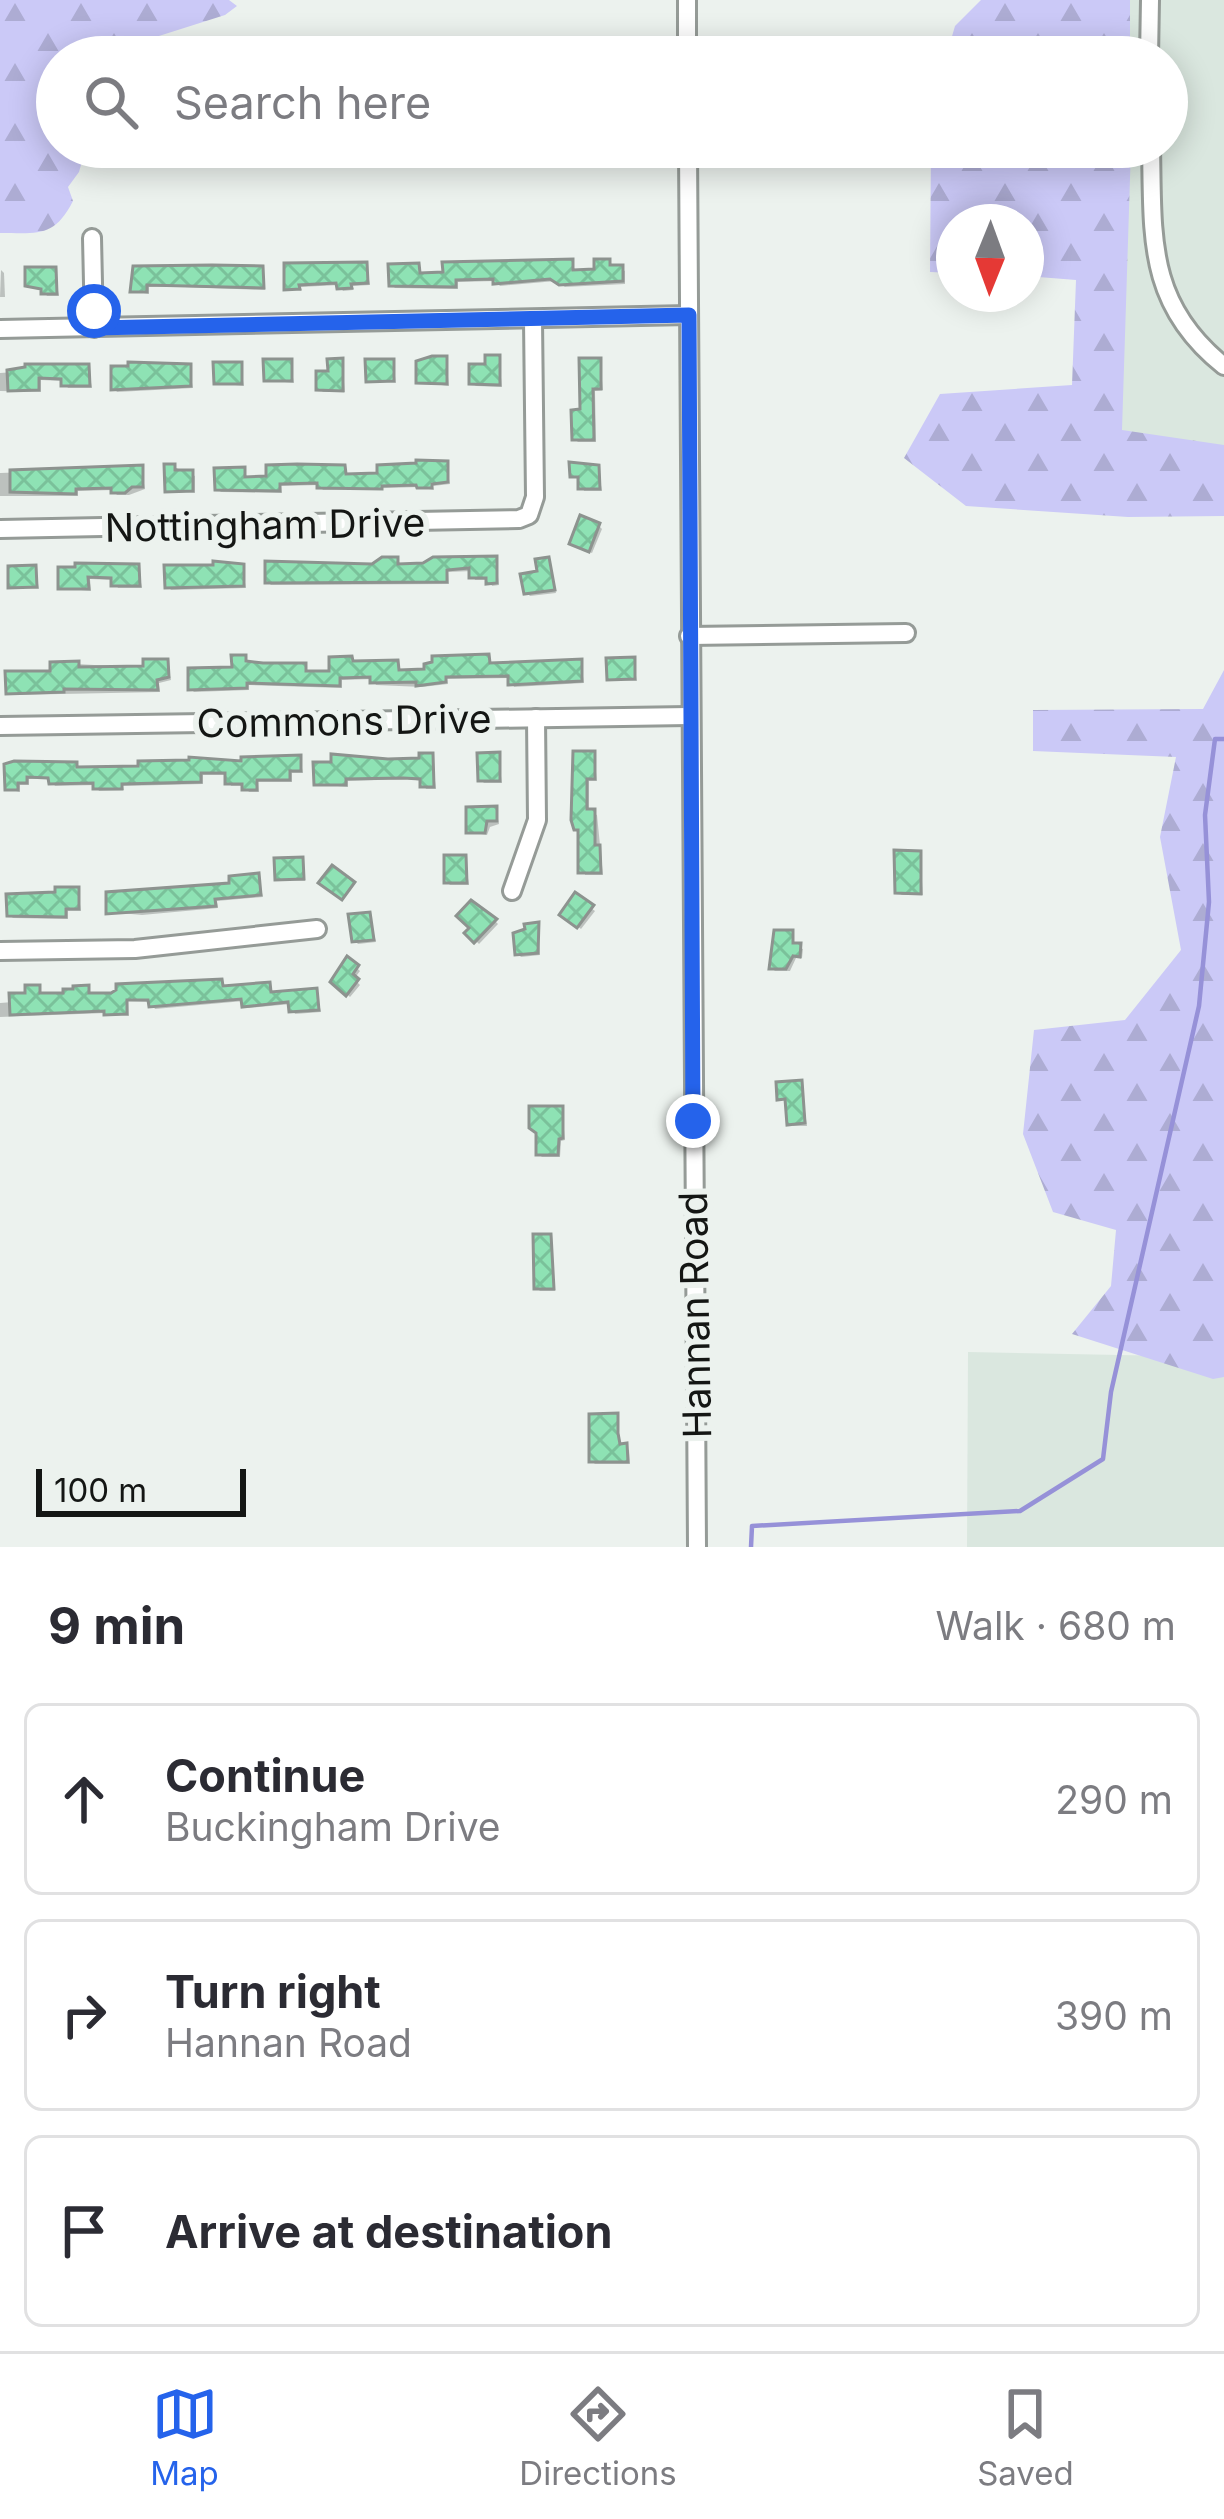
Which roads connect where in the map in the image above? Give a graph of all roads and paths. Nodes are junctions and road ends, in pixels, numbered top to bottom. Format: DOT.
graph roads {
  1 [pos="687,0"];
  2 [pos="1150,0"];
  3 [pos="687,36"];
  4 [pos="1149,36"];
  5 [pos="688,168"];
  6 [pos="1151,168"];
  7 [pos="92,238"];
  8 [pos="689,315"];
  9 [pos="532,320"];
  10 [pos="94,328"];
  11 [pos="0,329"];
  12 [pos="1224,366"];
  13 [pos="0,529"];
  14 [pos="907,633"];
  15 [pos="689,636"];
  16 [pos="689,716"];
  17 [pos="536,718"];
  18 [pos="0,726"];
  19 [pos="512,890"];
  20 [pos="317,929"];
  21 [pos="0,951"];
  22 [pos="698,1547"];
  1 -- 3 [label="street"];
  2 -- 4 [label="street"];
  5 -- 8 [label="street, Hannan Road"];
  6 -- 12 [label="street"];
  7 -- 10 [label="street"];
  8 -- 9 [label="street"];
  8 -- 15 [label="street, Hannan Road"];
  9 -- 10 [label="street"];
  9 -- 13 [label="street, Nottingham Drive"];
  10 -- 11 [label="street"];
  14 -- 15 [label="street"];
  15 -- 16 [label="street, Hannan Road"];
  16 -- 17 [label="street, Commons Drive"];
  16 -- 22 [label="street, Hannan Road"];
  17 -- 18 [label="street, Commons Drive"];
  17 -- 19 [label="street"];
  20 -- 21 [label="street"];
}
